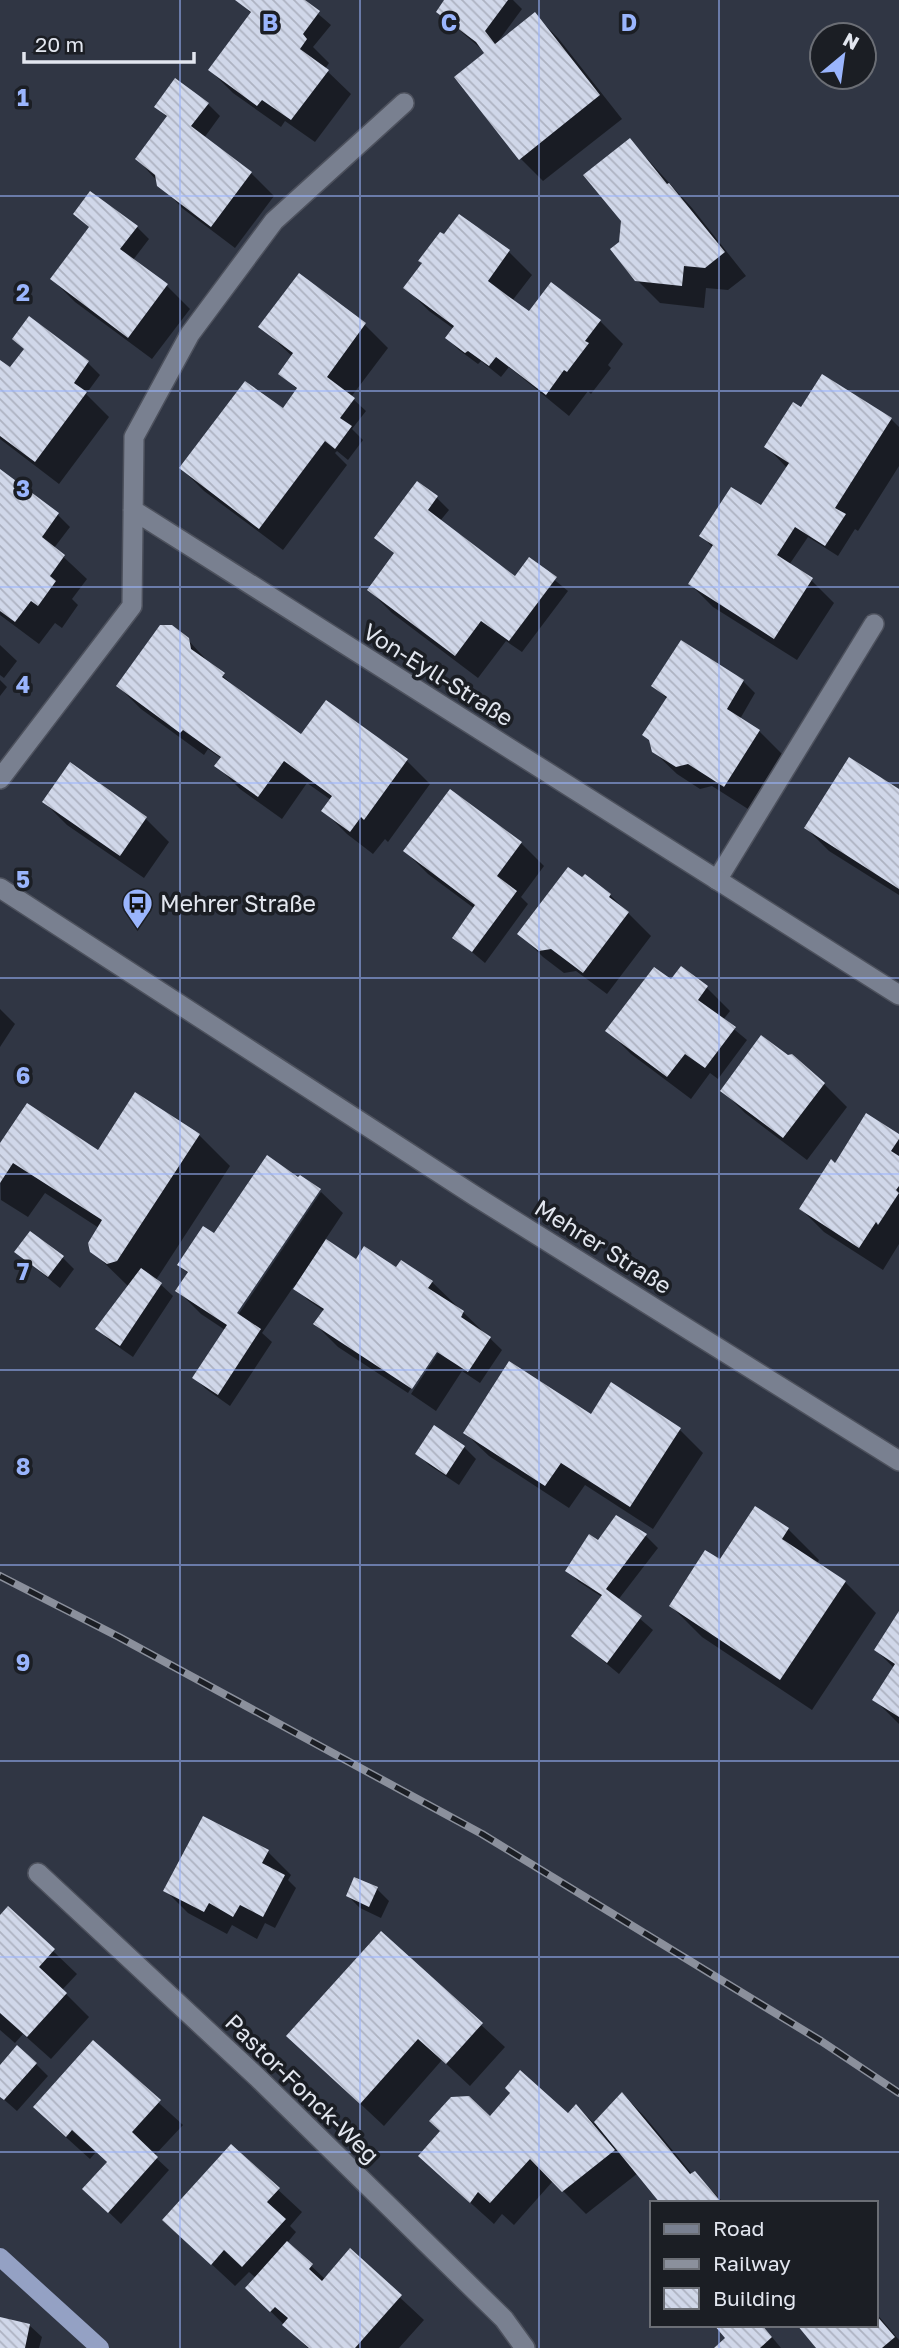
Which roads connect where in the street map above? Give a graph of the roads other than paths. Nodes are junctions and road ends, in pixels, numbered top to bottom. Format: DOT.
graph roads {
  1 [pos="404,103"];
  2 [pos="133,510"];
  3 [pos="874,624"];
  4 [pos="0,779"];
  5 [pos="717,880"];
  6 [pos="0,888"];
  7 [pos="899,995"];
  8 [pos="899,1461"];
  9 [pos="38,1873"];
  10 [pos="525,2348"];
  1 -- 2 [label="street"];
  2 -- 4 [label="street"];
  2 -- 5 [label="street, Von-Eyll-Straße"];
  3 -- 5 [label="street"];
  5 -- 7 [label="street, Von-Eyll-Straße"];
  6 -- 8 [label="street, Mehrer Straße"];
  9 -- 10 [label="street, Pastor-Fonck-Weg"];
}
